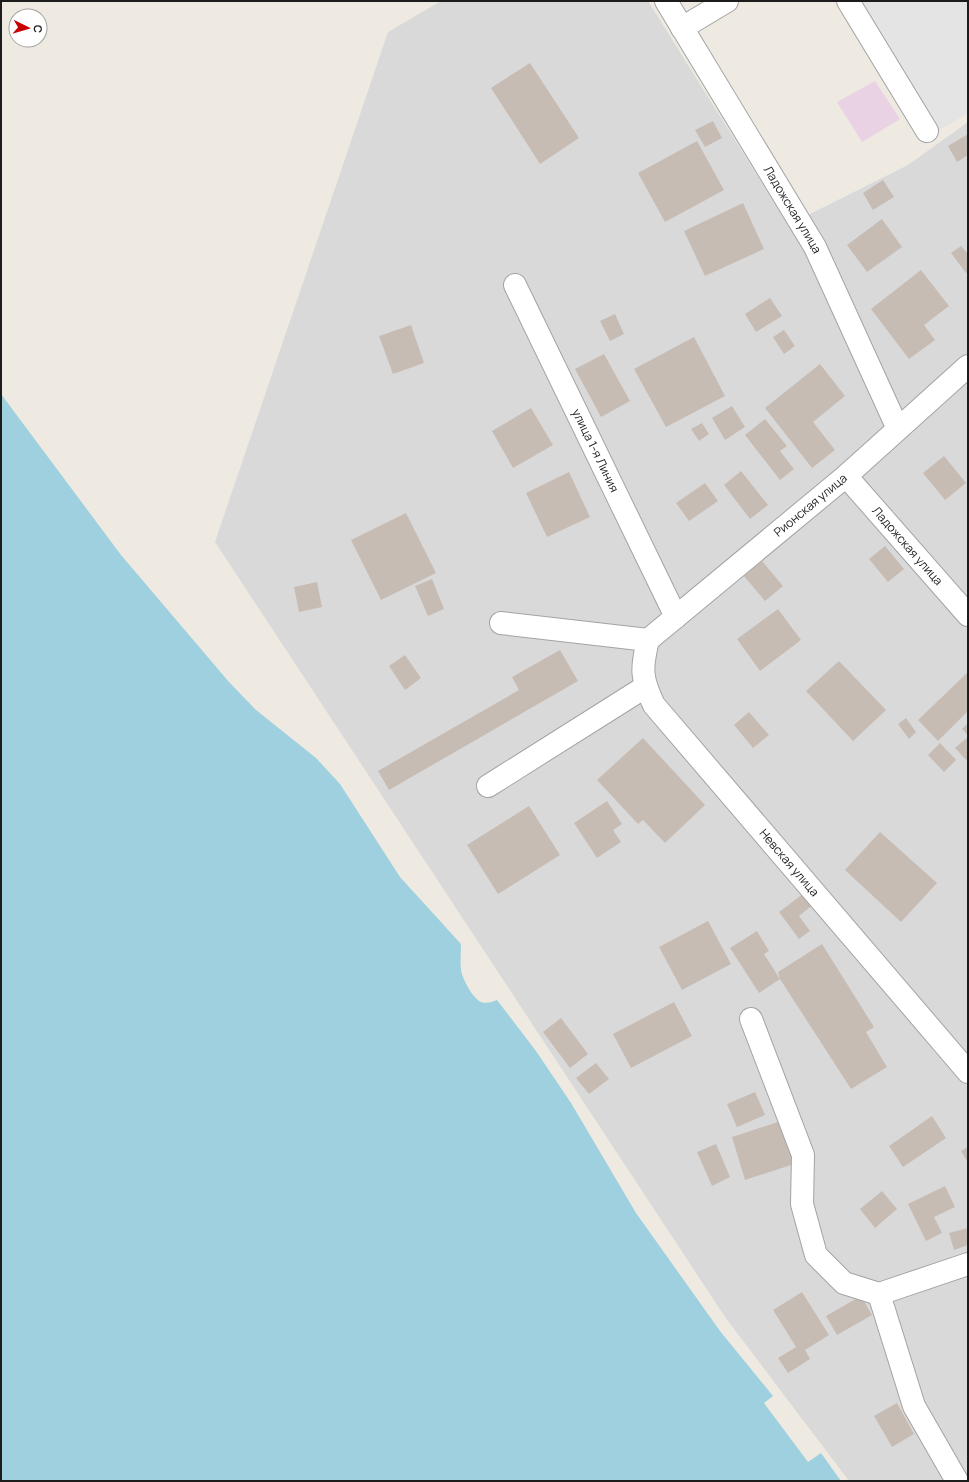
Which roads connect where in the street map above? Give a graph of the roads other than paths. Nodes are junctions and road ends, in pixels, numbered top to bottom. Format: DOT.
graph roads {
  1 [pos="666,1"];
  2 [pos="727,1"];
  3 [pos="848,1"];
  4 [pos="682,28"];
  5 [pos="927,131"];
  6 [pos="515,285"];
  7 [pos="968,366"];
  8 [pos="898,429"];
  9 [pos="846,476"];
  10 [pos="968,615"];
  11 [pos="676,617"];
  12 [pos="501,623"];
  13 [pos="648,640"];
  14 [pos="645,687"];
  15 [pos="488,786"];
  16 [pos="751,1019"];
  17 [pos="968,1072"];
  18 [pos="968,1264"];
  19 [pos="879,1294"];
  20 [pos="957,1481"];
  1 -- 4 [label="street, Ладожская улица"];
  2 -- 4 [label="street"];
  3 -- 5 [label="street"];
  4 -- 8 [label="street, Ладожская улица"];
  6 -- 11 [label="street, улица 1-я Линия"];
  7 -- 8 [label="street, Рионская улица"];
  8 -- 9 [label="street, Рионская улица"];
  9 -- 10 [label="street, Ладожская улица"];
  9 -- 11 [label="street, Рионская улица"];
  11 -- 13 [label="street, Рионская улица"];
  12 -- 13 [label="street"];
  13 -- 14 [label="street, Невская улица"];
  14 -- 15 [label="street"];
  14 -- 17 [label="street, Невская улица"];
  16 -- 19 [label="street"];
  18 -- 19 [label="street"];
  19 -- 20 [label="street"];
}
